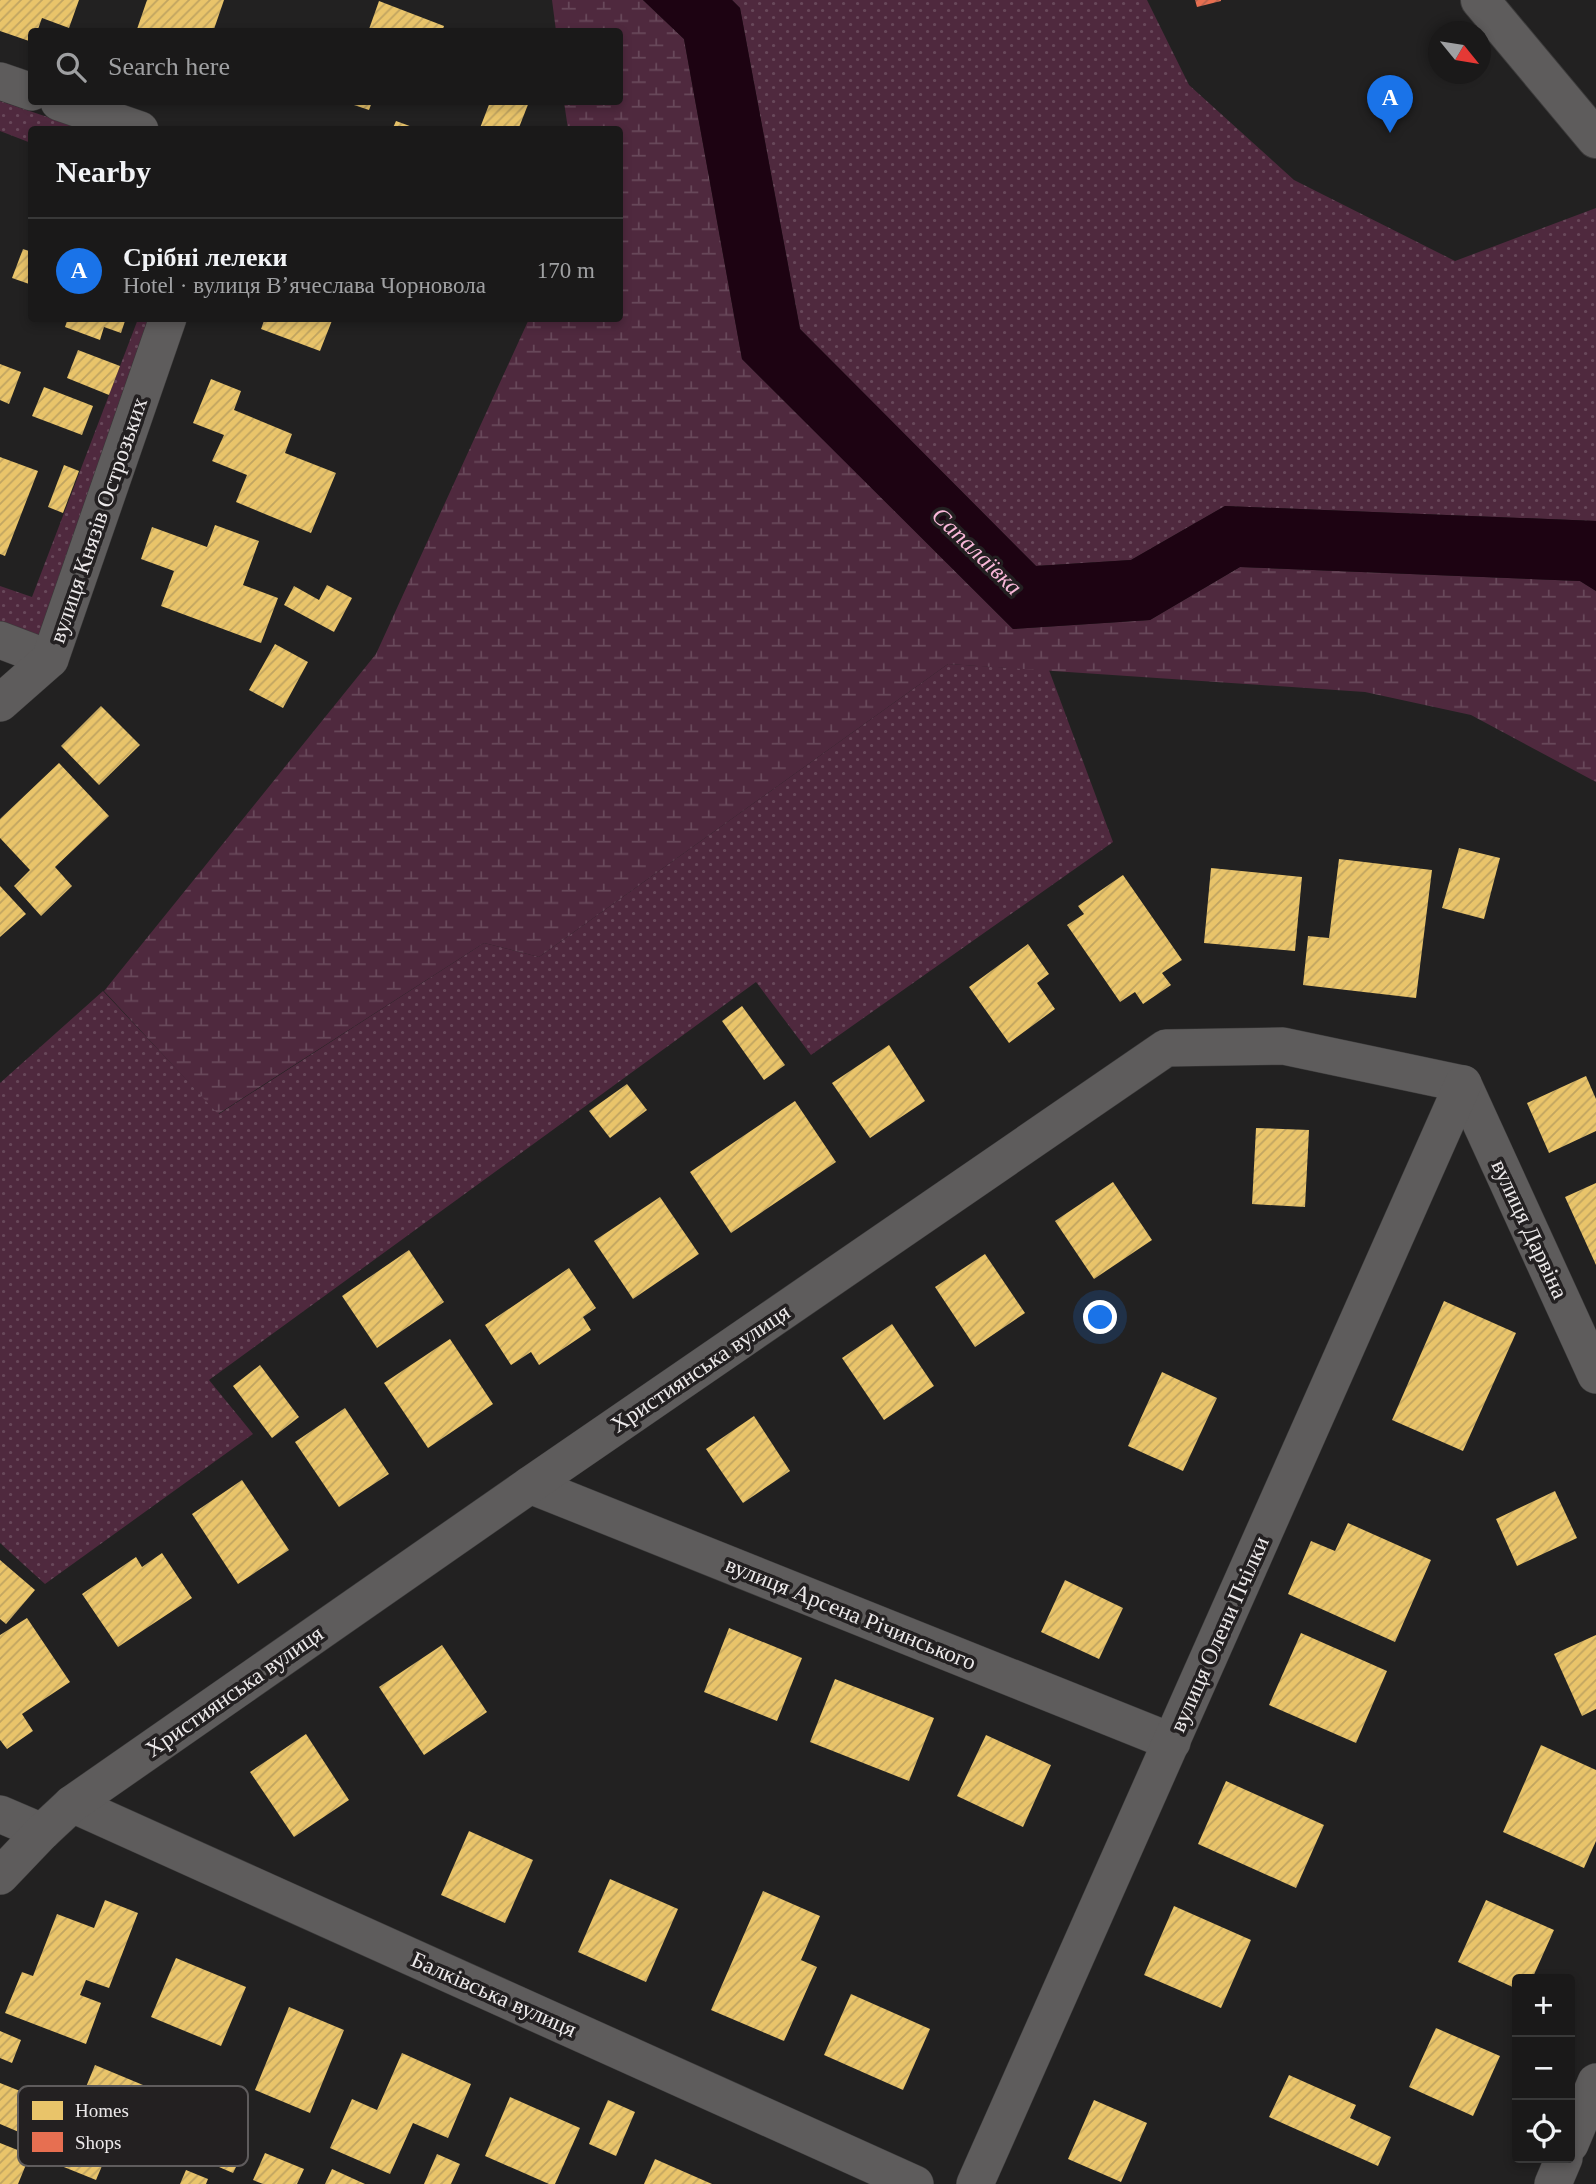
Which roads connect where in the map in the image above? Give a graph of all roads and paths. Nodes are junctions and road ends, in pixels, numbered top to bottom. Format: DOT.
graph roads {
  1 [pos="1480,0"];
  2 [pos="0,81"];
  3 [pos="28,91"];
  4 [pos="69,105"];
  5 [pos="129,126"];
  6 [pos="1596,138"];
  7 [pos="167,322"];
  8 [pos="0,640"];
  9 [pos="50,659"];
  10 [pos="0,702"];
  11 [pos="1464,1084"];
  12 [pos="1596,1374"];
  13 [pos="530,1485"];
  14 [pos="1171,1742"];
  15 [pos="72,1804"];
  16 [pos="0,1814"];
  17 [pos="42,1832"];
  18 [pos="0,1876"];
  19 [pos="1596,2082"];
  20 [pos="1575,2132"];
  21 [pos="1562,2163"];
  22 [pos="915,2184"];
  23 [pos="975,2184"];
  24 [pos="1553,2184"];
  1 -- 6 [label="street"];
  2 -- 3 [label="street"];
  4 -- 5 [label="street"];
  7 -- 9 [label="street, вулиця Князів Острозьких"];
  8 -- 9 [label="street"];
  9 -- 10 [label="street, вулиця Князів Острозьких"];
  11 -- 12 [label="street, вулиця Дарвіна"];
  11 -- 13 [label="street, Християнська вулиця"];
  11 -- 14 [label="street, вулиця Олени Пчілки"];
  13 -- 14 [label="street, вулиця Арсена Річинського"];
  13 -- 15 [label="street, Християнська вулиця"];
  14 -- 23 [label="street, вулиця Олени Пчілки"];
  15 -- 17 [label="street, Християнська вулиця"];
  15 -- 22 [label="street, Балківська вулиця"];
  16 -- 17 [label="street"];
  17 -- 18 [label="street, Християнська вулиця"];
  19 -- 20 [label="street"];
  21 -- 24 [label="street"];
}
